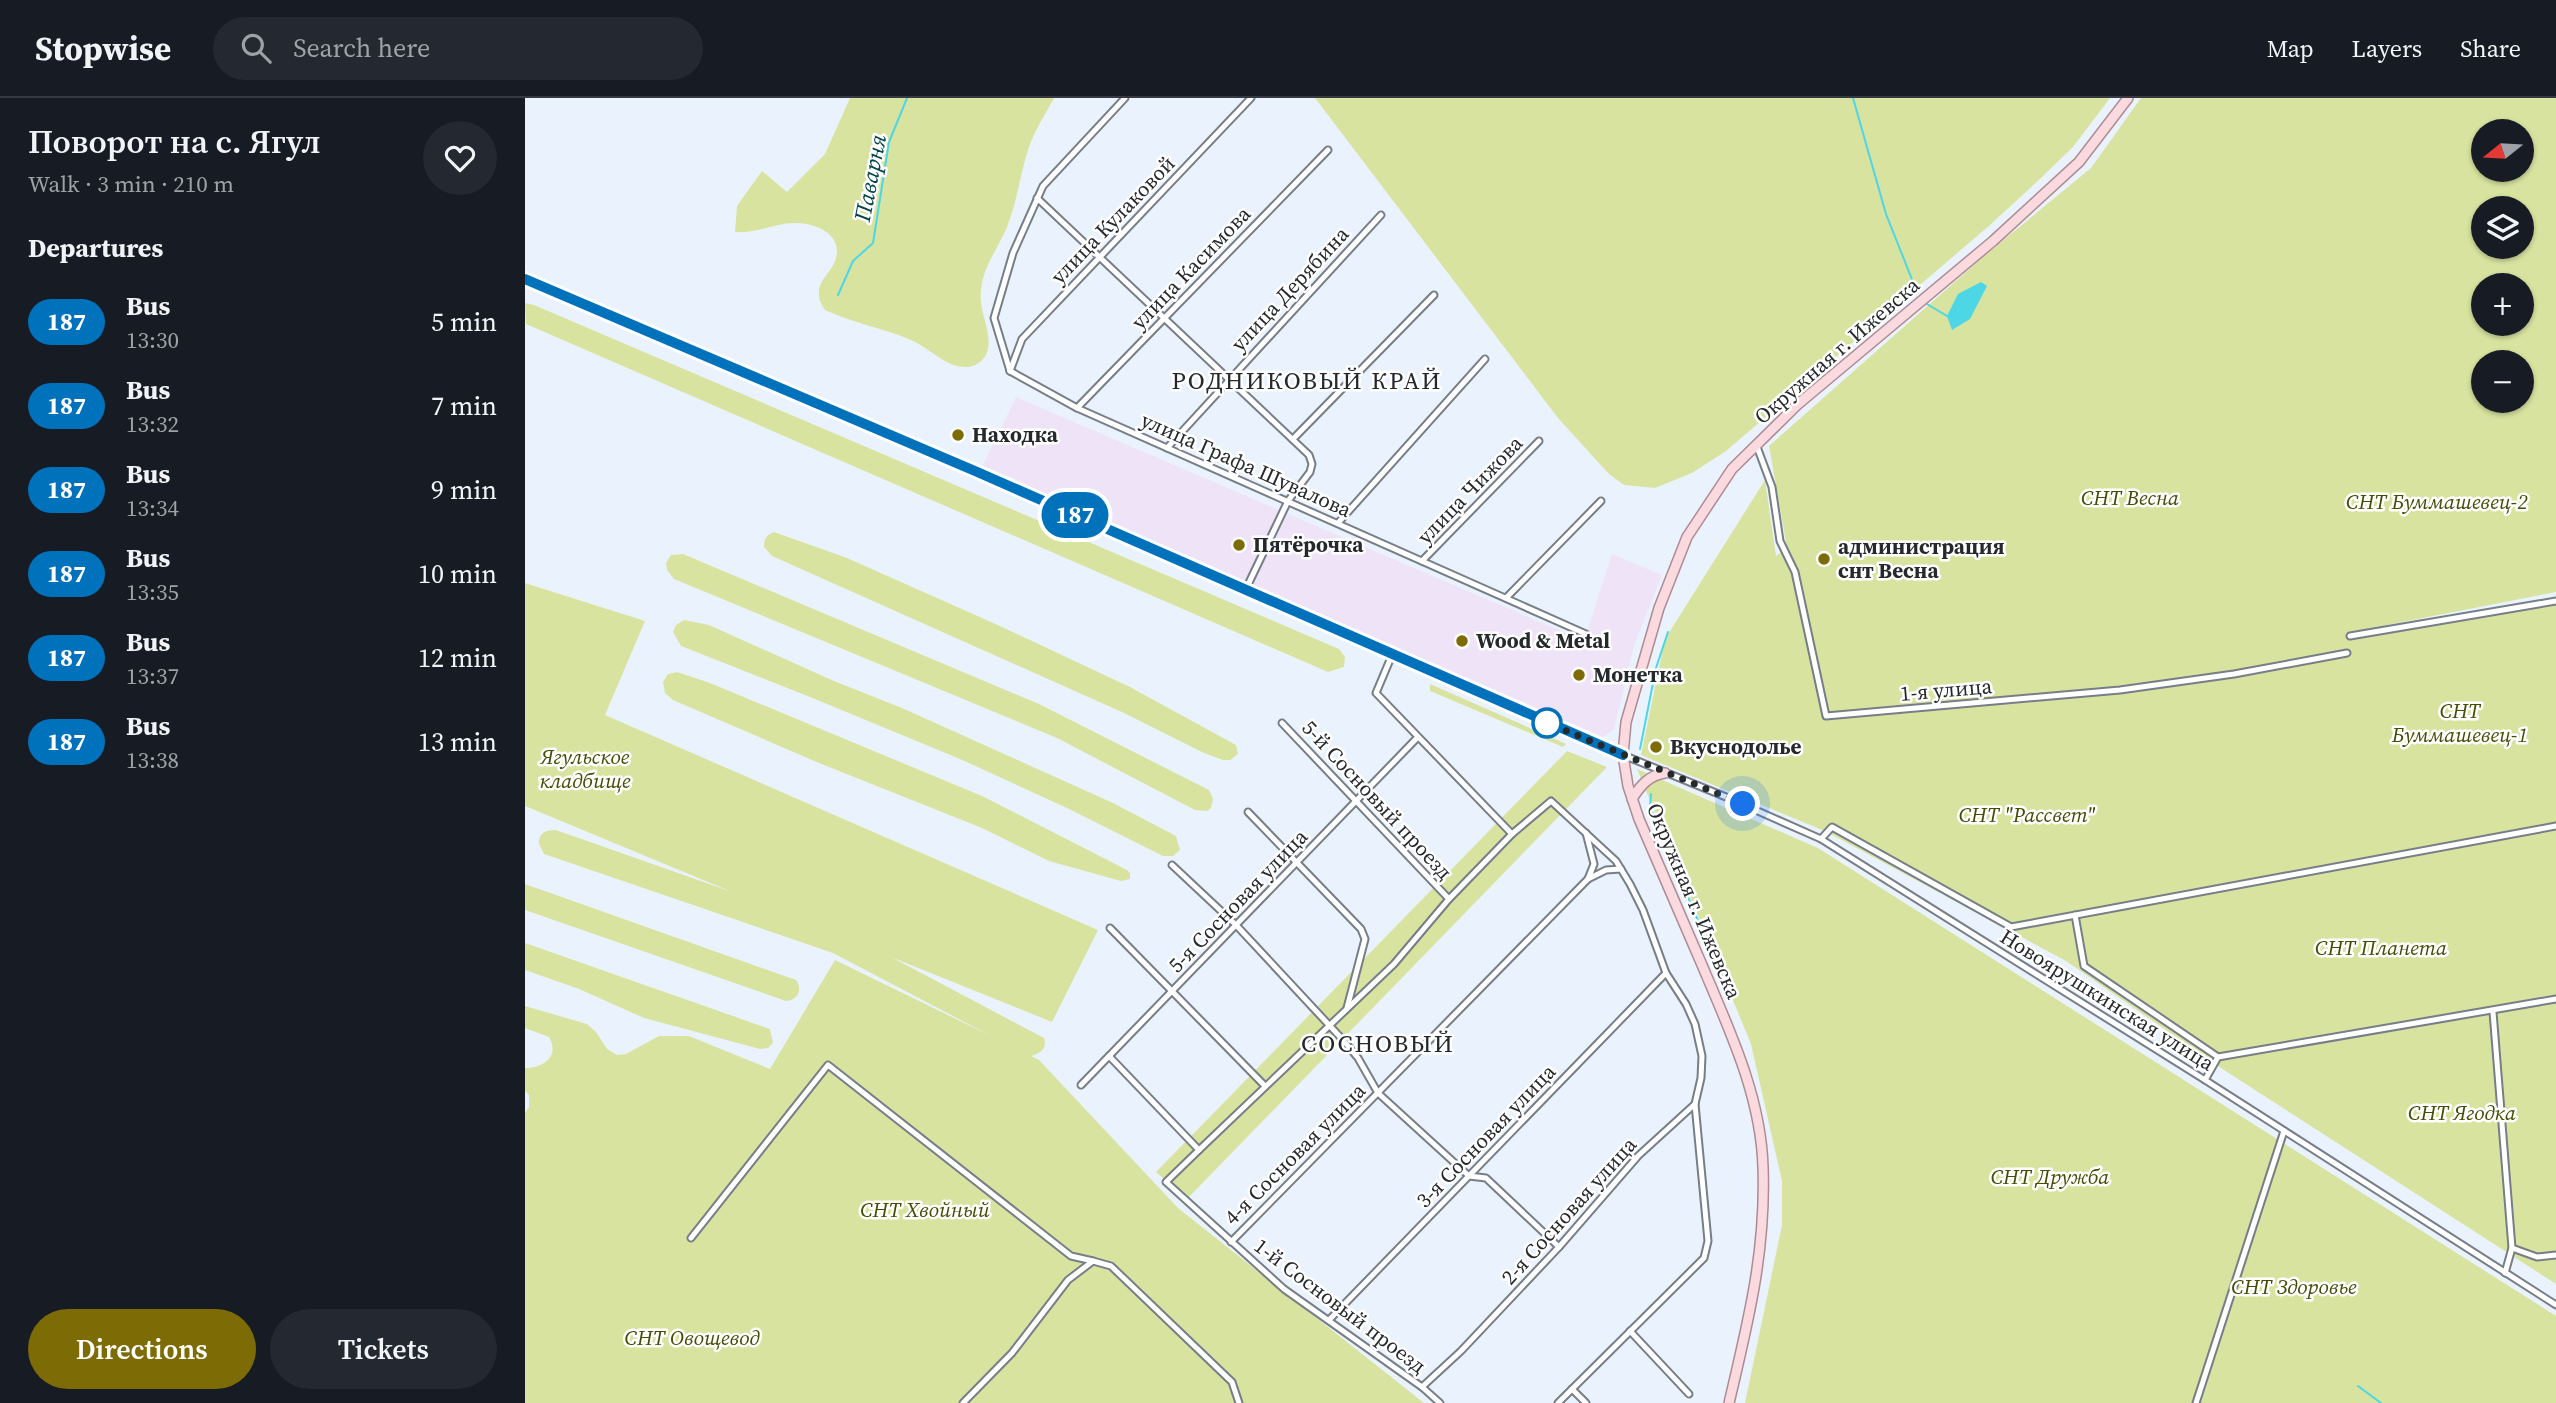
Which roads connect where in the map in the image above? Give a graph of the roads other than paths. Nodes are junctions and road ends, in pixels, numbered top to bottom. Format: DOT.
graph roads {
  1 [pos="1125,98"];
  2 [pos="1251,98"];
  3 [pos="2128,98"];
  4 [pos="1328,150"];
  5 [pos="1037,198"];
  6 [pos="1381,215"];
  7 [pos="1101,256"];
  8 [pos="525,279"];
  9 [pos="1434,295"];
  10 [pos="1164,317"];
  11 [pos="1485,359"];
  12 [pos="1010,371"];
  13 [pos="1229,379"];
  14 [pos="1077,408"];
  15 [pos="1293,439"];
  16 [pos="1539,441"];
  17 [pos="1756,444"];
  18 [pos="1167,448"];
  19 [pos="1287,500"];
  20 [pos="1601,501"];
  21 [pos="1338,523"];
  22 [pos="1422,561"];
  23 [pos="1245,591"];
  24 [pos="1506,598"];
  25 [pos="2556,601"];
  26 [pos="1586,634"];
  27 [pos="2350,636"];
  28 [pos="2347,653"];
  29 [pos="1392,655"];
  30 [pos="1282,723"];
  31 [pos="1417,738"];
  32 [pos="1623,755"];
  33 [pos="1665,773"];
  34 [pos="1632,799"];
  35 [pos="1357,800"];
  36 [pos="1248,812"];
  37 [pos="2556,826"];
  38 [pos="1585,831"];
  39 [pos="1512,834"];
  40 [pos="1821,839"];
  41 [pos="1296,863"];
  42 [pos="1172,865"];
  43 [pos="1621,869"];
  44 [pos="1588,879"];
  45 [pos="1449,898"];
  46 [pos="2075,915"];
  47 [pos="1236,925"];
  48 [pos="1110,928"];
  49 [pos="1666,973"];
  50 [pos="1172,991"];
  51 [pos="2556,999"];
  52 [pos="1346,1008"];
  53 [pos="2493,1012"];
  54 [pos="1329,1026"];
  55 [pos="1109,1056"];
  56 [pos="2218,1057"];
  57 [pos="2205,1080"];
  58 [pos="1081,1085"];
  59 [pos="1265,1086"];
  60 [pos="1378,1093"];
  61 [pos="1695,1104"];
  62 [pos="2284,1131"];
  63 [pos="1199,1150"];
  64 [pos="1469,1176"];
  65 [pos="691,1238"];
  66 [pos="1231,1242"];
  67 [pos="1559,1247"];
  68 [pos="2512,1248"];
  69 [pos="2556,1255"];
  70 [pos="1093,1261"];
  71 [pos="2505,1273"];
  72 [pos="2556,1305"];
  73 [pos="1329,1320"];
  74 [pos="1630,1331"];
  75 [pos="1422,1387"];
  76 [pos="1572,1389"];
  77 [pos="1689,1394"];
  78 [pos="963,1403"];
  79 [pos="1239,1403"];
  80 [pos="1440,1403"];
  81 [pos="1558,1403"];
  82 [pos="1586,1403"];
  83 [pos="1729,1403"];
  84 [pos="2196,1403"];
  1 -- 5 [label="street"];
  2 -- 7 [label="street, улица Кулаковой"];
  3 -- 17 [label="main road, Окружная г. Ижевска"];
  4 -- 10 [label="street, улица Касимова"];
  5 -- 7 [label="street"];
  5 -- 12 [label="street"];
  6 -- 13 [label="street, улица Дерябина"];
  7 -- 10 [label="street"];
  7 -- 12 [label="street, улица Кулаковой"];
  8 -- 23 [label="street"];
  9 -- 15 [label="street"];
  10 -- 13 [label="street"];
  10 -- 14 [label="street, улица Касимова"];
  11 -- 21 [label="street"];
  12 -- 14 [label="street, улица Графа Шувалова"];
  13 -- 15 [label="street"];
  13 -- 18 [label="street, улица Дерябина"];
  14 -- 18 [label="street, улица Графа Шувалова"];
  15 -- 19 [label="street"];
  16 -- 22 [label="street, улица Чижова"];
  17 -- 28 [label="street, 1-я улица"];
  17 -- 32 [label="main road, Окружная г. Ижевска"];
  18 -- 19 [label="street, улица Графа Шувалова"];
  19 -- 21 [label="street, улица Графа Шувалова"];
  19 -- 23 [label="street"];
  20 -- 24 [label="street"];
  21 -- 22 [label="street, улица Графа Шувалова"];
  22 -- 24 [label="street, улица Графа Шувалова"];
  23 -- 29 [label="street"];
  24 -- 26 [label="street, улица Графа Шувалова"];
  25 -- 27 [label="street"];
  29 -- 31 [label="street"];
  29 -- 32 [label="street"];
  30 -- 35 [label="street, 5-й Сосновый проезд"];
  31 -- 35 [label="street, 5-я Сосновая улица"];
  31 -- 39 [label="street"];
  32 -- 33 [label="street, Новоярушкинская улица"];
  32 -- 34 [label="main road, Окружная г. Ижевска"];
  33 -- 34 [label="main road"];
  33 -- 40 [label="street, Новоярушкинская улица"];
  34 -- 83 [label="main road, Окружная г. Ижевска"];
  35 -- 41 [label="street, 5-я Сосновая улица"];
  35 -- 45 [label="street, 5-й Сосновый проезд"];
  36 -- 41 [label="street"];
  37 -- 46 [label="street"];
  38 -- 39 [label="street"];
  38 -- 43 [label="street"];
  38 -- 44 [label="street"];
  39 -- 45 [label="street"];
  40 -- 46 [label="street"];
  40 -- 57 [label="street, Новоярушкинская улица"];
  41 -- 47 [label="street, 5-я Сосновая улица"];
  41 -- 52 [label="street"];
  42 -- 47 [label="street"];
  43 -- 44 [label="street"];
  43 -- 49 [label="street"];
  44 -- 60 [label="street, 4-я Сосновая улица"];
  45 -- 52 [label="street"];
  46 -- 56 [label="street"];
  47 -- 50 [label="street, 5-я Сосновая улица"];
  47 -- 54 [label="street"];
  48 -- 50 [label="street"];
  49 -- 61 [label="street"];
  49 -- 64 [label="street, 3-я Сосновая улица"];
  50 -- 55 [label="street, 5-я Сосновая улица"];
  50 -- 59 [label="street"];
  51 -- 53 [label="street"];
  52 -- 54 [label="street"];
  53 -- 56 [label="street"];
  53 -- 68 [label="street"];
  54 -- 59 [label="street"];
  54 -- 60 [label="street"];
  55 -- 58 [label="street, 5-я Сосновая улица"];
  55 -- 63 [label="street"];
  56 -- 57 [label="street"];
  57 -- 62 [label="street, Новоярушкинская улица"];
  59 -- 63 [label="street"];
  60 -- 64 [label="street"];
  60 -- 66 [label="street, 4-я Сосновая улица"];
  61 -- 67 [label="street, 2-я Сосновая улица"];
  61 -- 74 [label="street"];
  62 -- 71 [label="street, Новоярушкинская улица"];
  62 -- 84 [label="street"];
  63 -- 66 [label="street, 1-й Сосновый проезд"];
  64 -- 67 [label="street"];
  64 -- 73 [label="street, 3-я Сосновая улица"];
  65 -- 70 [label="street"];
  66 -- 73 [label="street, 1-й Сосновый проезд"];
  67 -- 75 [label="street, 2-я Сосновая улица"];
  68 -- 69 [label="street"];
  68 -- 71 [label="street"];
  70 -- 78 [label="street"];
  70 -- 79 [label="street"];
  71 -- 72 [label="street, Новоярушкинская улица"];
  73 -- 75 [label="street, 1-й Сосновый проезд"];
  74 -- 76 [label="street"];
  74 -- 77 [label="street"];
  75 -- 80 [label="street, 1-й Сосновый проезд"];
  76 -- 81 [label="street"];
  76 -- 82 [label="street"];
}
